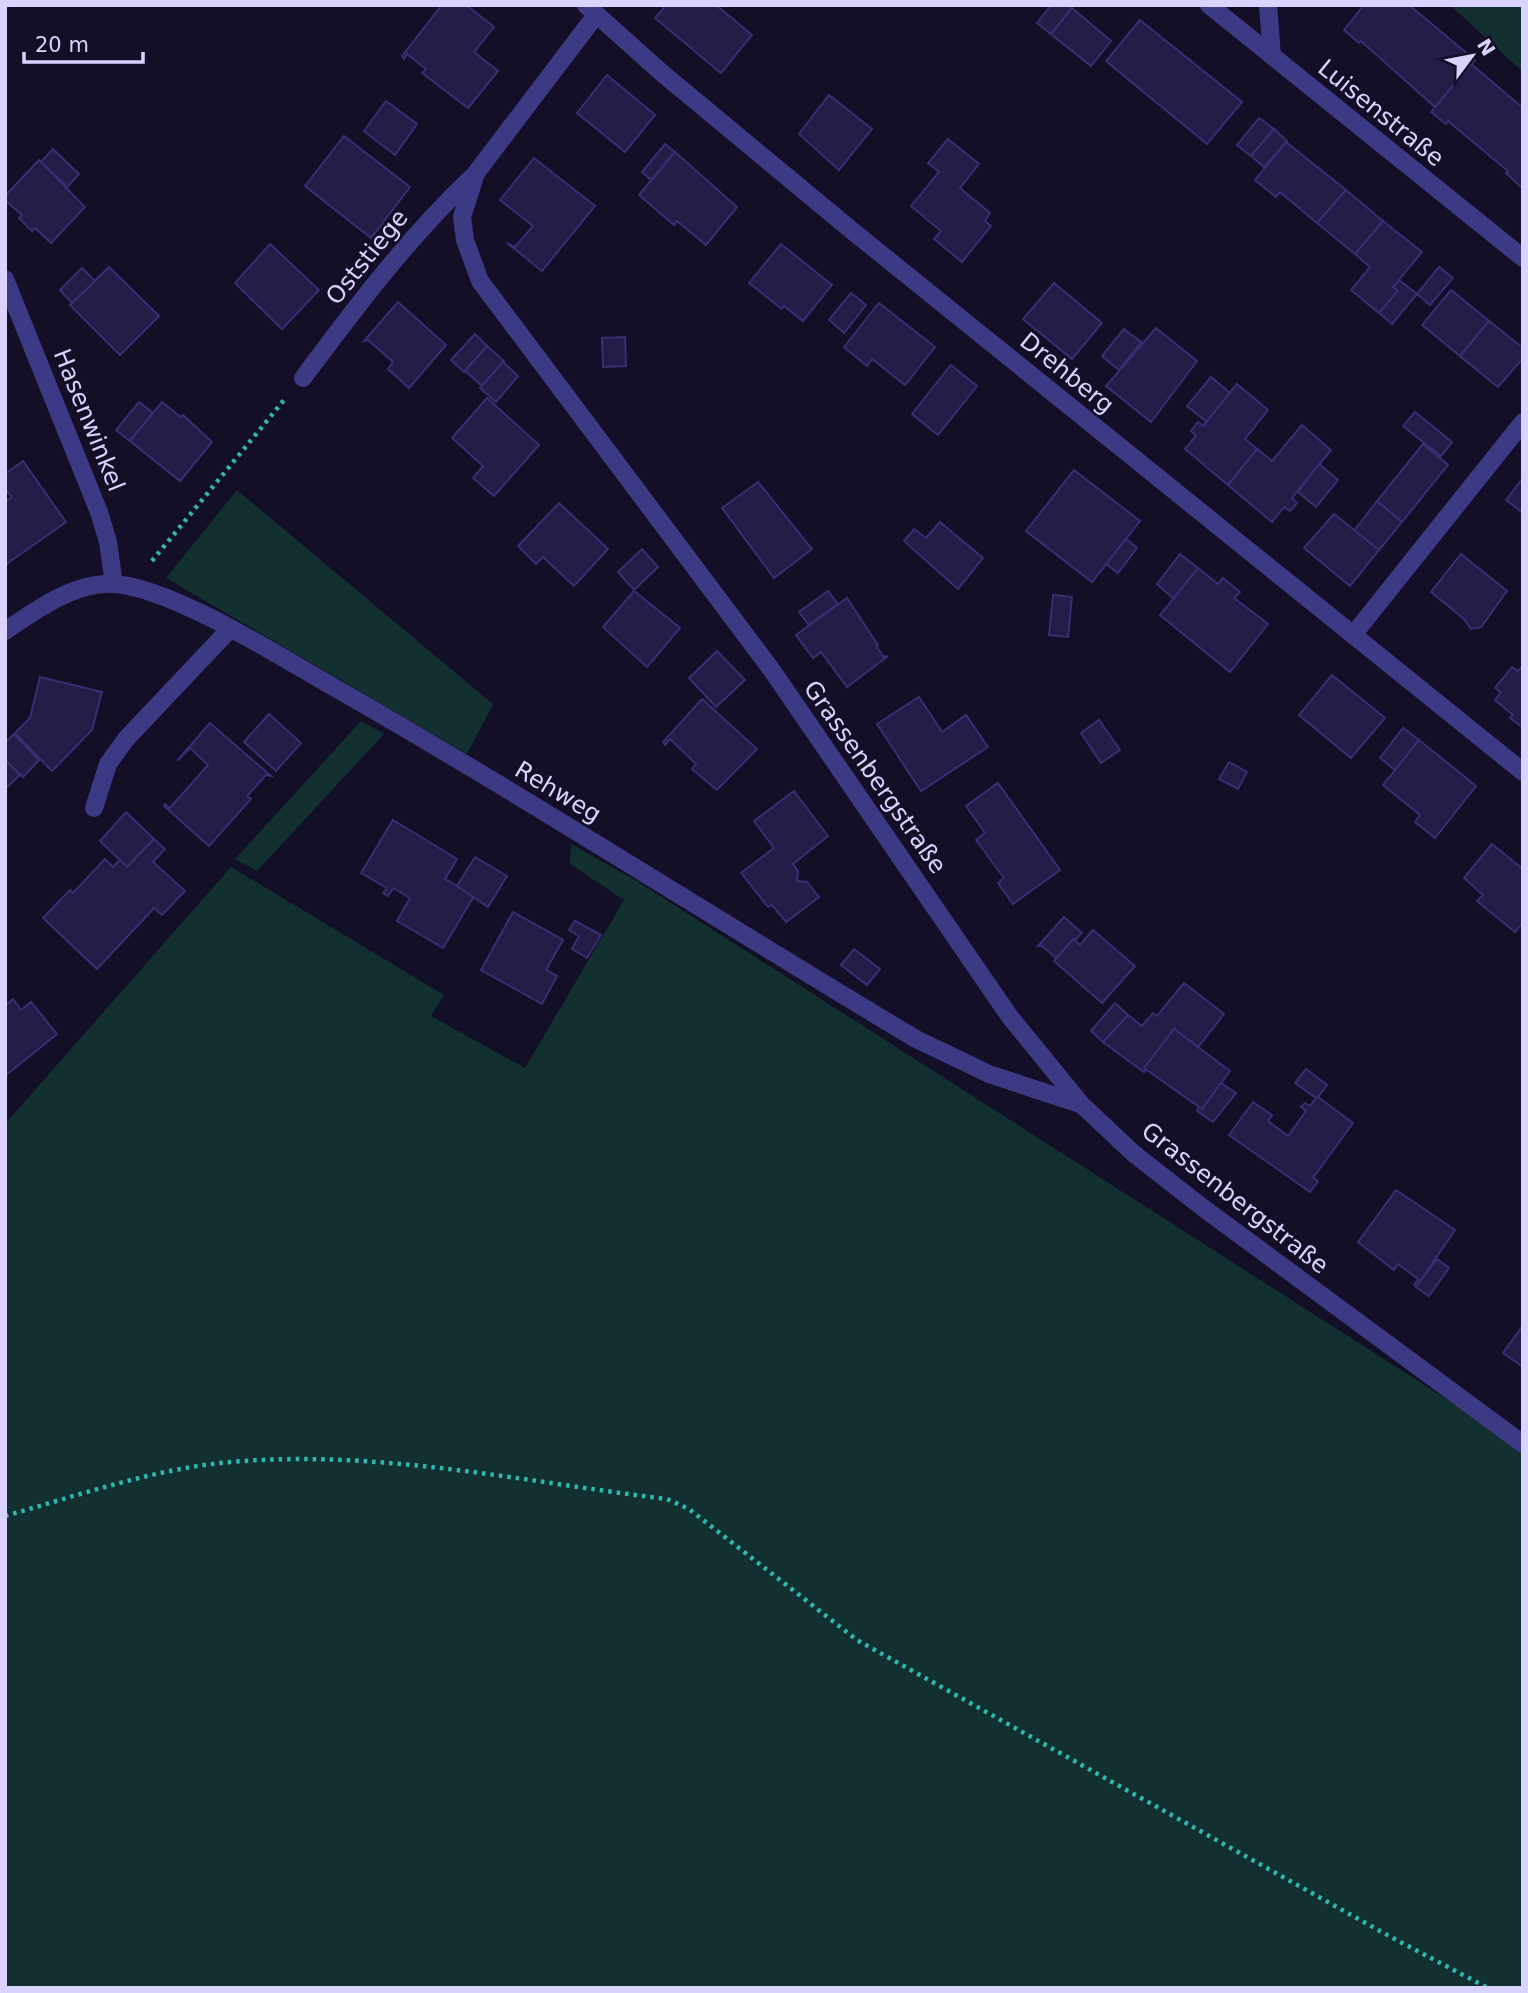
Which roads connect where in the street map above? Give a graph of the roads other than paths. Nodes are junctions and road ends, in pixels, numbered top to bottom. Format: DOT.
graph roads {
  1 [pos="1209,5"];
  2 [pos="1268,5"];
  3 [pos="591,10"];
  4 [pos="1272,56"];
  5 [pos="476,173"];
  6 [pos="1523,258"];
  7 [pos="5,279"];
  8 [pos="303,378"];
  9 [pos="1523,422"];
  10 [pos="114,584"];
  11 [pos="230,629"];
  12 [pos="5,631"];
  13 [pos="1353,635"];
  14 [pos="1523,772"];
  15 [pos="94,808"];
  16 [pos="1081,1104"];
  17 [pos="1523,1444"];
  1 -- 4 [label="street, Luisenstraße"];
  2 -- 4 [label="street"];
  3 -- 5 [label="street, Grassenbergstraße"];
  3 -- 13 [label="street, Drehberg"];
  4 -- 6 [label="street, Luisenstraße"];
  5 -- 8 [label="street, Oststiege"];
  5 -- 16 [label="street, Grassenbergstraße"];
  7 -- 10 [label="street, Hasenwinkel"];
  9 -- 13 [label="street"];
  10 -- 11 [label="street, Rehweg"];
  10 -- 12 [label="street, Rehweg"];
  11 -- 15 [label="street"];
  11 -- 16 [label="street, Rehweg"];
  13 -- 14 [label="street, Drehberg"];
  16 -- 17 [label="street, Grassenbergstraße"];
}
